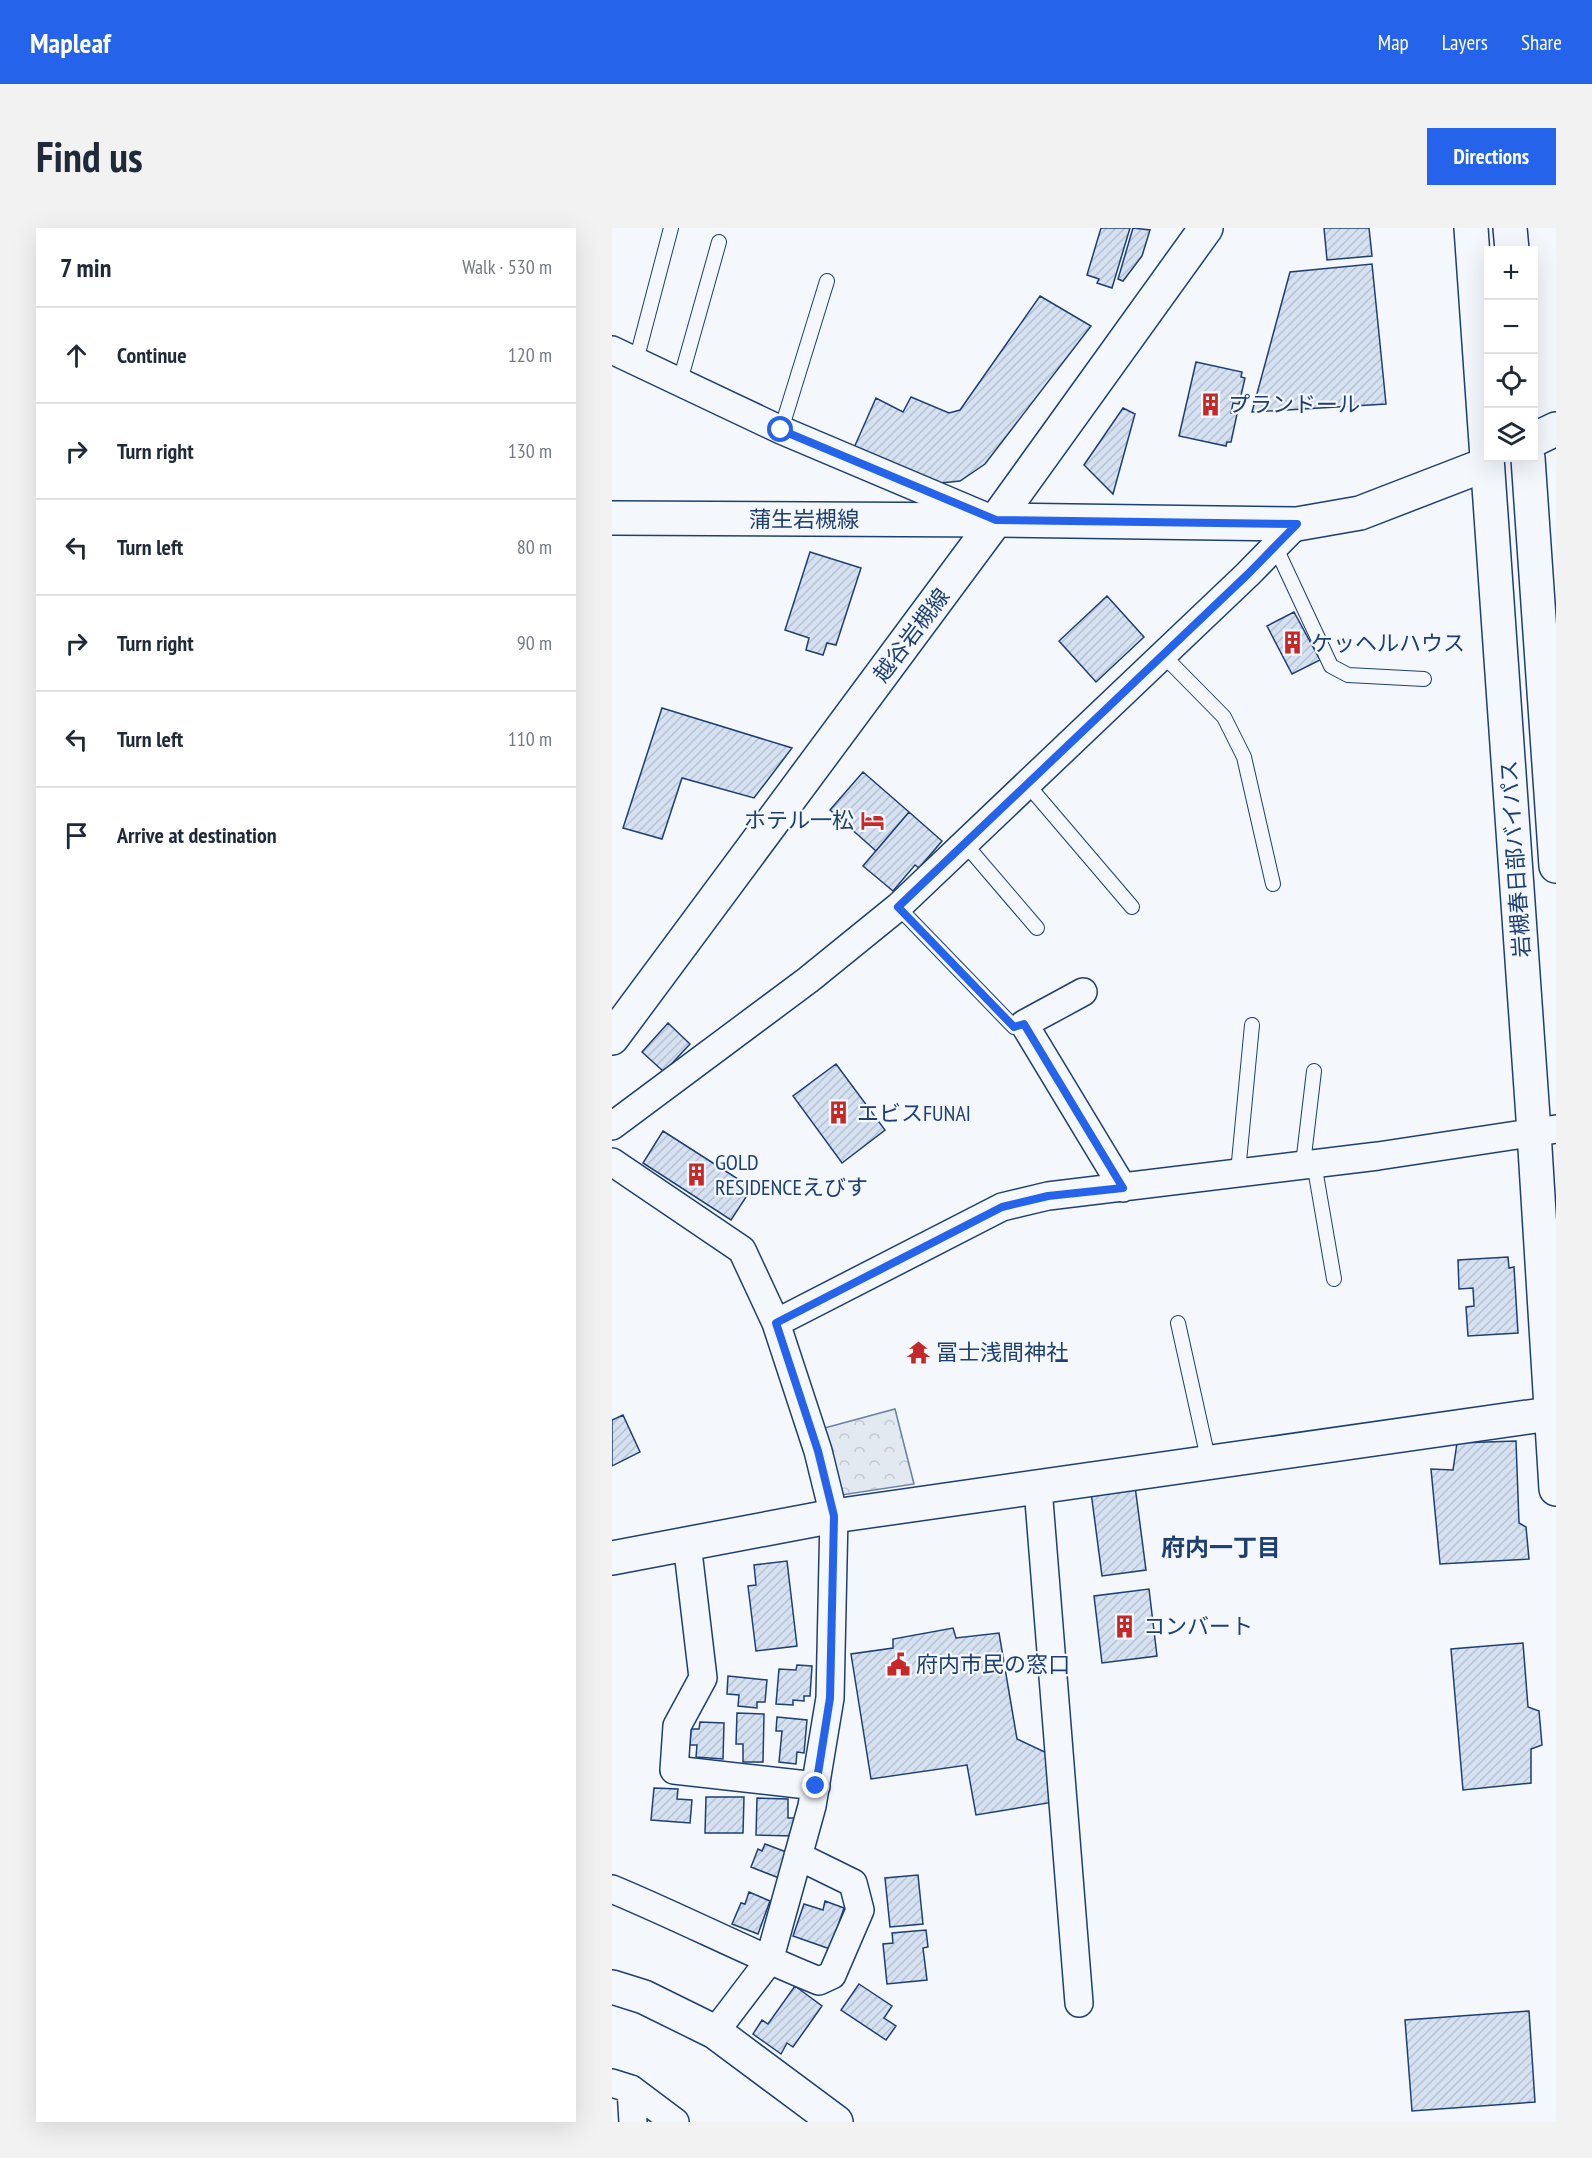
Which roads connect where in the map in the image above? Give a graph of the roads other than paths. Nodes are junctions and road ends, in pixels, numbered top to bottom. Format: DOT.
graph roads {
  1 [pos="671,228"];
  2 [pos="1206,228"];
  3 [pos="1471,228"];
  4 [pos="1510,228"];
  5 [pos="719,242"];
  6 [pos="1512,246"];
  7 [pos="827,281"];
  8 [pos="624,355"];
  9 [pos="680,381"];
  10 [pos="1488,408"];
  11 [pos="1556,429"];
  12 [pos="781,430"];
  13 [pos="1538,438"];
  14 [pos="1490,462"];
  15 [pos="1493,462"];
  16 [pos="1528,462"];
  17 [pos="612,518"];
  18 [pos="996,520"];
  19 [pos="1286,535"];
  20 [pos="1549,642"];
  21 [pos="1163,655"];
  22 [pos="1424,679"];
  23 [pos="1027,784"];
  24 [pos="965,844"];
  25 [pos="1556,866"];
  26 [pos="1273,884"];
  27 [pos="898,907"];
  28 [pos="1132,907"];
  29 [pos="1037,928"];
  30 [pos="1083,992"];
  31 [pos="1024,1024"];
  32 [pos="1252,1025"];
  33 [pos="612,1038"];
  34 [pos="1314,1071"];
  35 [pos="612,1126"];
  36 [pos="1545,1130"];
  37 [pos="612,1162"];
  38 [pos="1309,1163"];
  39 [pos="1238,1172"];
  40 [pos="1123,1188"];
  41 [pos="1334,1279"];
  42 [pos="776,1323"];
  43 [pos="1178,1323"];
  44 [pos="1553,1414"];
  45 [pos="1209,1463"];
  46 [pos="1038,1488"];
  47 [pos="1556,1489"];
  48 [pos="834,1516"];
  49 [pos="687,1543"];
  50 [pos="612,1558"];
  51 [pos="816,1786"];
  52 [pos="798,1856"];
  53 [pos="612,1889"];
  54 [pos="769,1960"];
  55 [pos="612,1987"];
  56 [pos="1079,2003"];
  57 [pos="715,2032"];
  58 [pos="622,2086"];
  59 [pos="633,2122"];
  60 [pos="675,2122"];
  61 [pos="836,2122"];
  1 -- 8 [label="lane"];
  2 -- 18 [label="main road, 越谷岩槻線"];
  3 -- 10 [label="main road, 岩槻春日部バイパス"];
  4 -- 6 [label="main road"];
  5 -- 9 [label="lane"];
  7 -- 12 [label="lane"];
  8 -- 9 [label="street"];
  9 -- 12 [label="street"];
  11 -- 13 [label="main road"];
  12 -- 18 [label="street"];
  14 -- 19 [label="main road, 蒲生岩槻線"];
  15 -- 36 [label="main road, 岩槻春日部バイパス"];
  16 -- 20 [label="main road, 岩槻春日部バイパス"];
  17 -- 18 [label="main road, 蒲生岩槻線"];
  18 -- 19 [label="main road, 蒲生岩槻線"];
  18 -- 33 [label="main road, 越谷岩槻線"];
  19 -- 21 [label="street"];
  19 -- 22 [label="lane"];
  20 -- 25 [label="main road, 岩槻春日部バイパス"];
  21 -- 23 [label="street"];
  21 -- 26 [label="lane"];
  23 -- 24 [label="street"];
  23 -- 28 [label="lane"];
  24 -- 27 [label="street"];
  24 -- 29 [label="lane"];
  27 -- 31 [label="lane"];
  27 -- 35 [label="street"];
  30 -- 31 [label="street"];
  31 -- 40 [label="street"];
  32 -- 39 [label="lane"];
  34 -- 38 [label="lane"];
  36 -- 38 [label="street"];
  36 -- 44 [label="main road, 岩槻春日部バイパス"];
  37 -- 42 [label="street"];
  38 -- 39 [label="street"];
  38 -- 41 [label="lane"];
  39 -- 40 [label="street"];
  40 -- 42 [label="street"];
  42 -- 48 [label="street"];
  43 -- 45 [label="lane"];
  44 -- 45 [label="main road"];
  44 -- 47 [label="main road, 岩槻春日部バイパス"];
  45 -- 46 [label="main road"];
  46 -- 48 [label="main road"];
  46 -- 56 [label="street"];
  48 -- 49 [label="main road"];
  48 -- 51 [label="street"];
  49 -- 50 [label="main road"];
  49 -- 51 [label="street"];
  51 -- 52 [label="street"];
  52 -- 54 [label="street"];
  52 -- 54 [label="street"];
  53 -- 54 [label="street"];
  54 -- 57 [label="street"];
  55 -- 57 [label="main road"];
  57 -- 61 [label="main road"];
  58 -- 59 [label="street"];
  58 -- 60 [label="street"];
}
